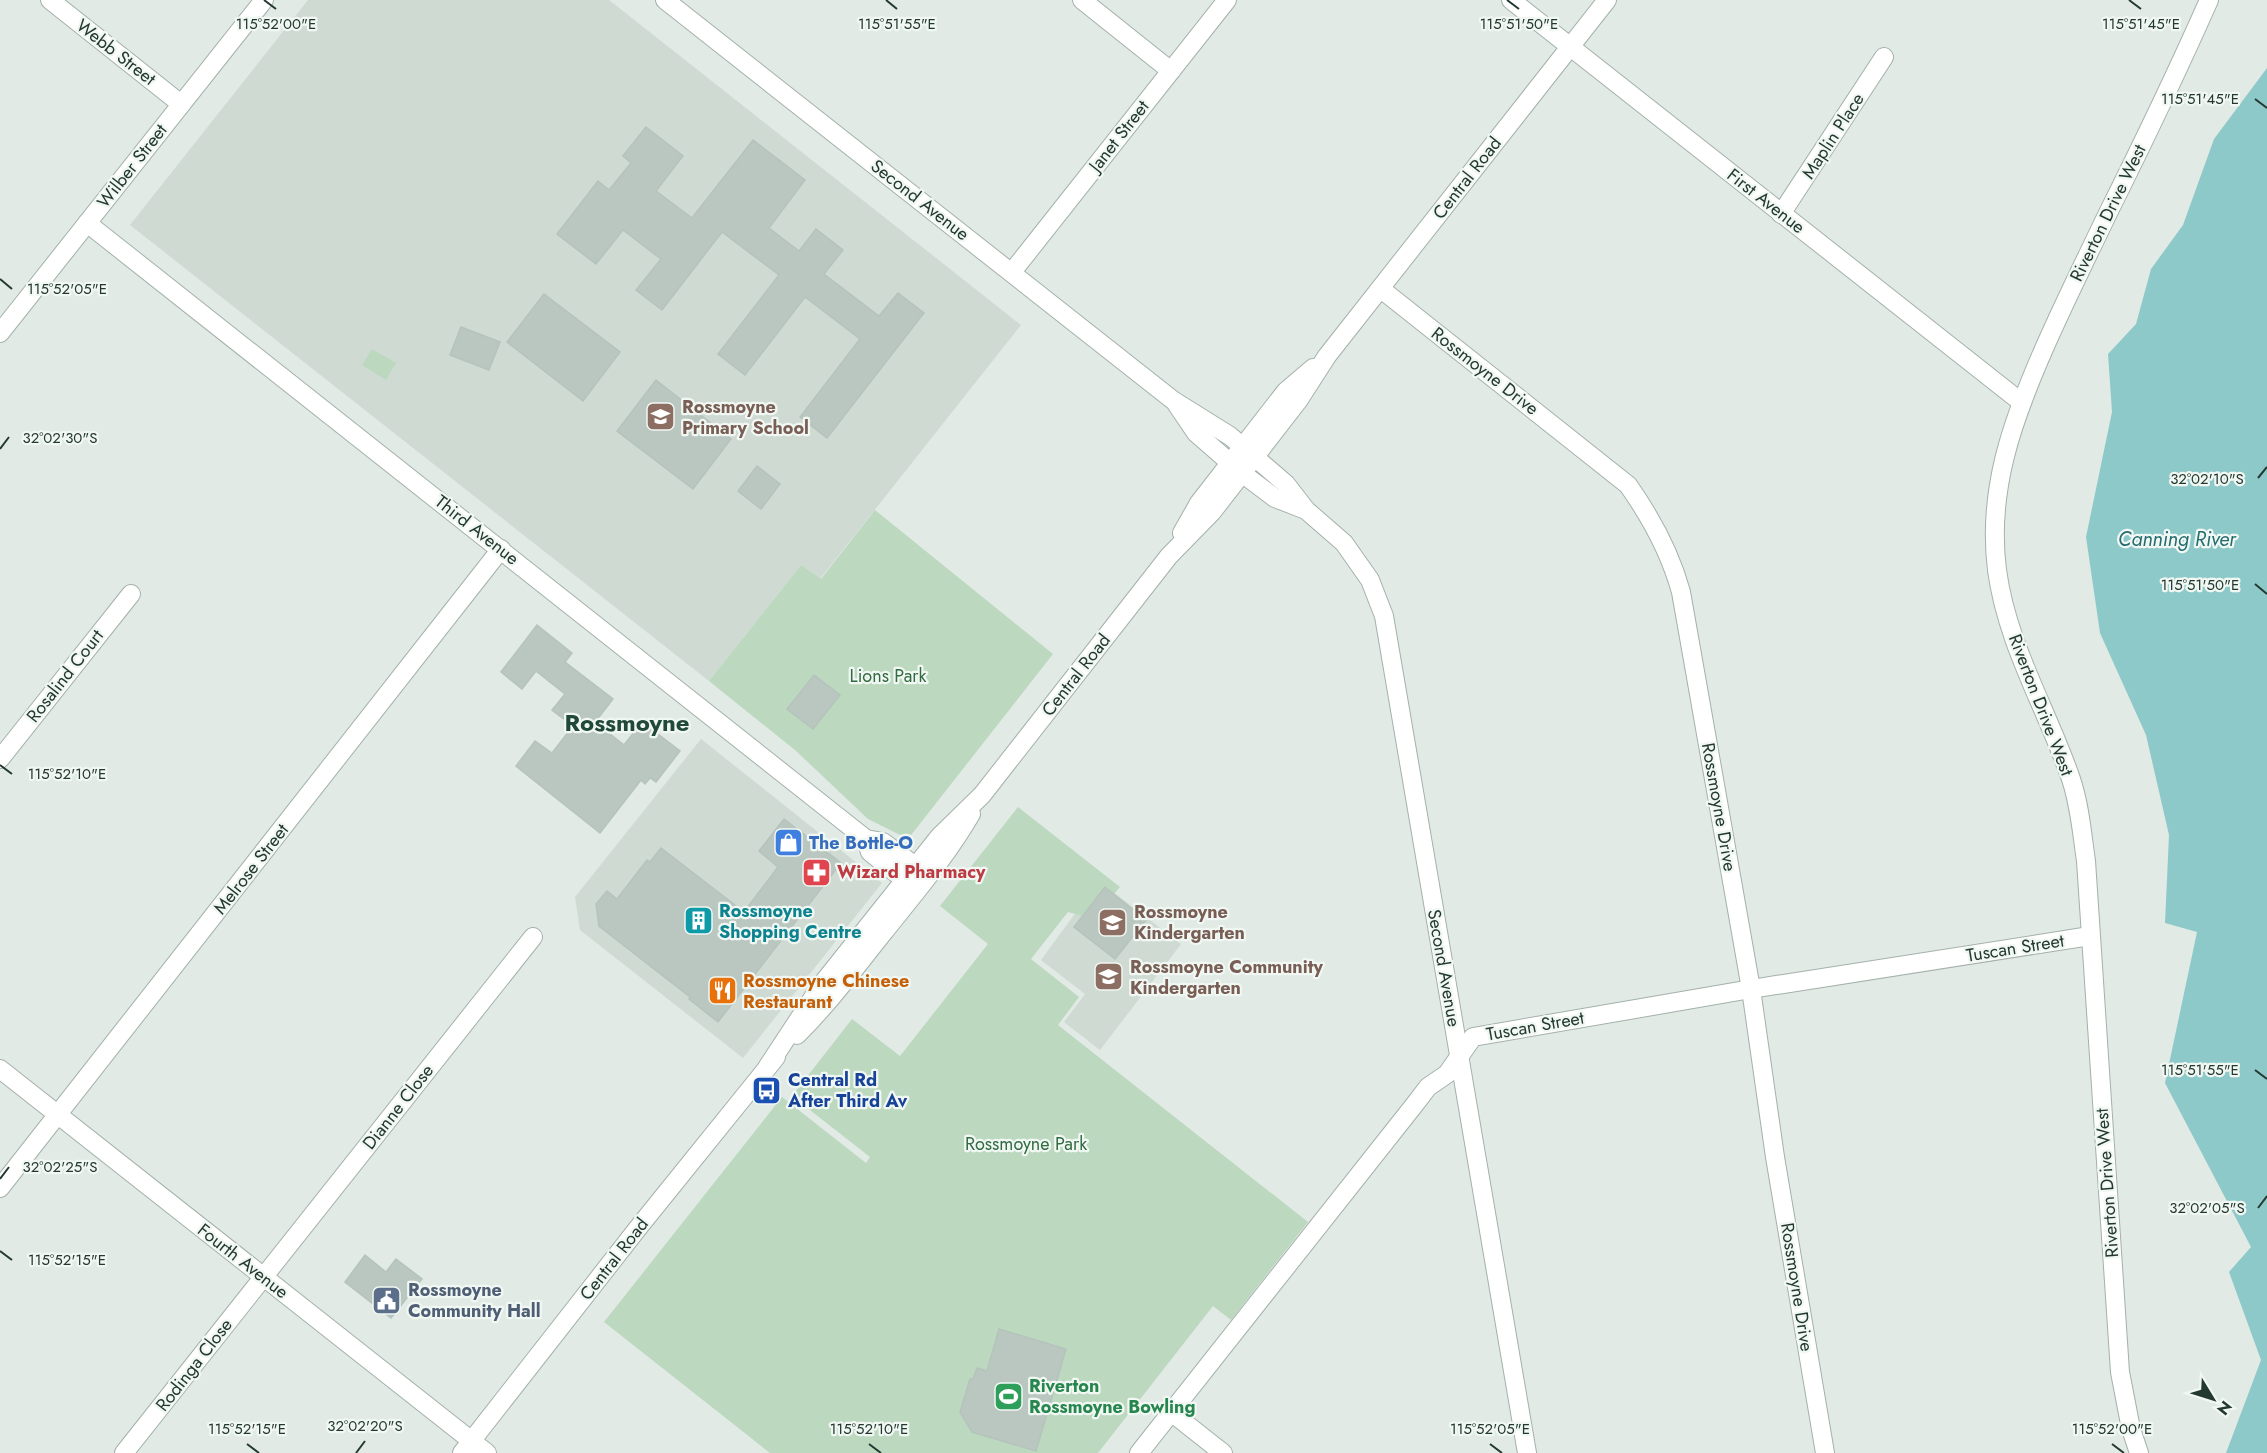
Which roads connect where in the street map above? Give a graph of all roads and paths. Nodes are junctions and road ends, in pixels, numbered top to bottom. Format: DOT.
graph roads {
  1 [pos="50,0"];
  2 [pos="264,0"];
  3 [pos="665,0"];
  4 [pos="1082,0"];
  5 [pos="1227,0"];
  6 [pos="1511,0"];
  7 [pos="1607,0"];
  8 [pos="2210,0"];
  9 [pos="1570,47"];
  10 [pos="1884,57"];
  11 [pos="1171,71"];
  12 [pos="181,104"];
  13 [pos="1781,214"];
  14 [pos="87,223"];
  15 [pos="1012,272"];
  16 [pos="1381,289"];
  17 [pos="0,333"];
  18 [pos="1174,401"];
  19 [pos="2021,402"];
  20 [pos="1249,452"];
  21 [pos="1236,469"];
  22 [pos="1306,510"];
  23 [pos="501,549"];
  24 [pos="131,594"];
  25 [pos="0,759"];
  26 [pos="916,878"];
  27 [pos="2090,936"];
  28 [pos="533,937"];
  29 [pos="1751,989"];
  30 [pos="1459,1056"];
  31 [pos="0,1069"];
  32 [pos="57,1115"];
  33 [pos="0,1188"];
  34 [pos="264,1277"];
  35 [pos="1171,1412"];
  36 [pos="467,1447"];
  37 [pos="124,1453"];
  38 [pos="487,1453"];
  39 [pos="1139,1453"];
  40 [pos="1223,1453"];
  41 [pos="1527,1453"];
  42 [pos="1825,1453"];
  43 [pos="2139,1453"];
  1 -- 12 [label="street, Webb Street"];
  2 -- 12 [label="street, Wilber Street"];
  3 -- 15 [label="street, Second Avenue"];
  4 -- 11 [label="street"];
  5 -- 11 [label="street, Janet Street"];
  6 -- 9 [label="street, First Avenue"];
  7 -- 9 [label="street, Central Road"];
  8 -- 19 [label="street, Riverton Drive West"];
  9 -- 13 [label="street, First Avenue"];
  9 -- 16 [label="street, Central Road"];
  10 -- 13 [label="street, Maplin Place"];
  11 -- 15 [label="street, Janet Street"];
  12 -- 14 [label="street, Wilber Street"];
  13 -- 19 [label="street, First Avenue"];
  14 -- 17 [label="street, Wilber Street"];
  14 -- 23 [label="street, Third Avenue"];
  15 -- 18 [label="street, Second Avenue"];
  16 -- 20 [label="street, Central Road"];
  16 -- 29 [label="street, Rossmoyne Drive"];
  18 -- 20 [label="street, Second Avenue"];
  18 -- 21 [label="street, Second Avenue"];
  19 -- 27 [label="street, Riverton Drive West"];
  20 -- 21 [label="street, Central Road"];
  20 -- 22 [label="street, Second Avenue"];
  21 -- 22 [label="street, Second Avenue"];
  21 -- 26 [label="street, Central Road"];
  22 -- 30 [label="street, Second Avenue"];
  23 -- 26 [label="street, Third Avenue"];
  23 -- 32 [label="street, Melrose Street"];
  24 -- 25 [label="street, Rosalind Court"];
  26 -- 36 [label="street, Central Road"];
  27 -- 29 [label="street, Tuscan Street"];
  27 -- 43 [label="street, Riverton Drive West"];
  28 -- 34 [label="street, Dianne Close"];
  29 -- 30 [label="street, Tuscan Street"];
  29 -- 42 [label="street, Rossmoyne Drive"];
  30 -- 35 [label="street, Tuscan Street"];
  30 -- 41 [label="street, Second Avenue"];
  31 -- 32 [label="street, Fourth Avenue"];
  32 -- 33 [label="street, Melrose Street"];
  32 -- 34 [label="street, Fourth Avenue"];
  34 -- 36 [label="street, Fourth Avenue"];
  34 -- 37 [label="street, Rodinga Close"];
  35 -- 39 [label="street, Tuscan Street"];
  35 -- 40 [label="street"];
  36 -- 38 [label="street, Fourth Avenue"];
}
